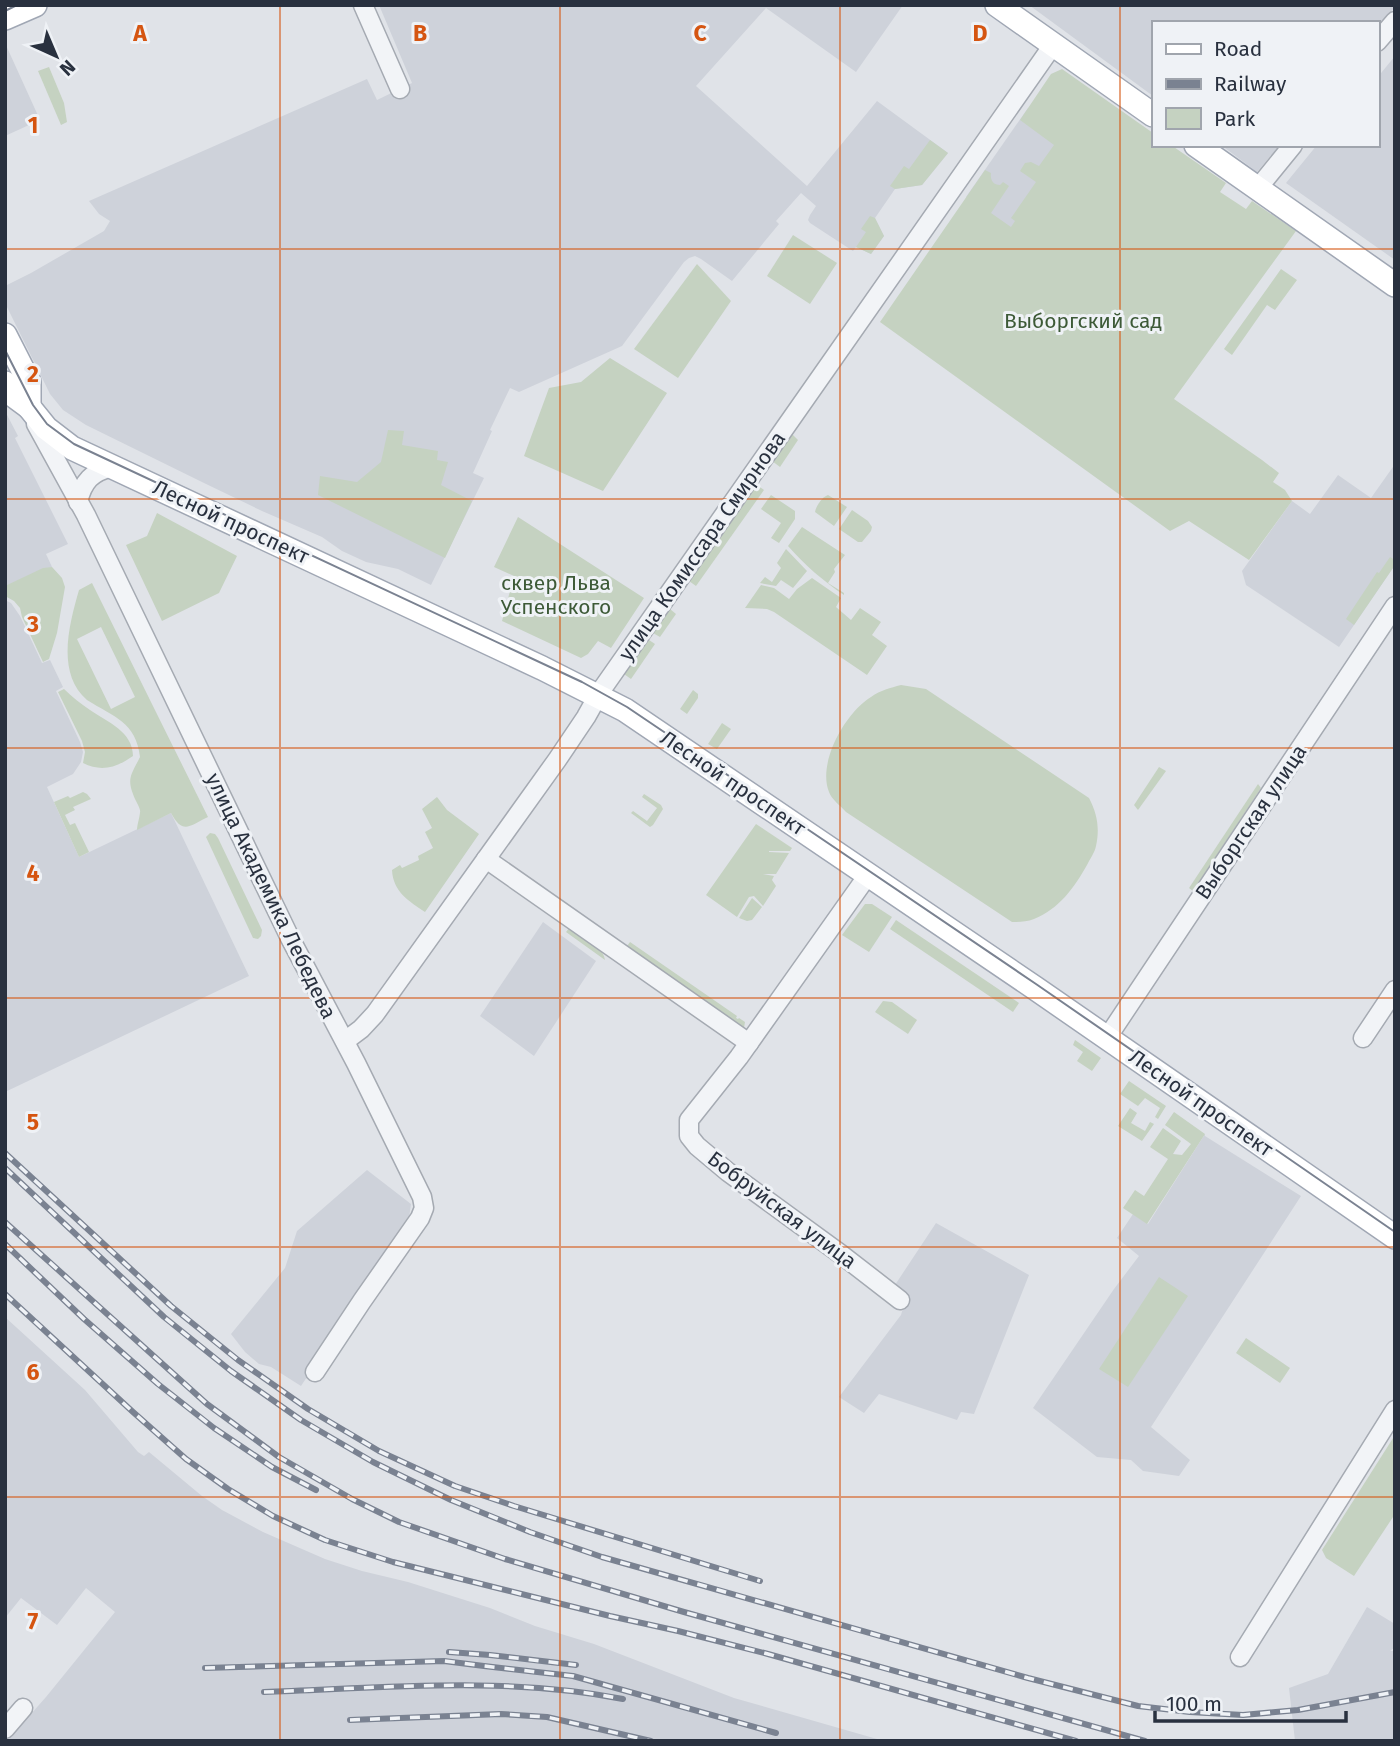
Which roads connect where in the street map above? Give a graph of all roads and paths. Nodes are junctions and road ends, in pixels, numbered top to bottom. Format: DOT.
graph roads {
  1 [pos="35,5"];
  2 [pos="363,5"];
  3 [pos="997,5"];
  4 [pos="5,18"];
  5 [pos="1395,21"];
  6 [pos="1379,40"];
  7 [pos="1053,45"];
  8 [pos="400,89"];
  9 [pos="1152,114"];
  10 [pos="1199,147"];
  11 [pos="1291,147"];
  12 [pos="1258,188"];
  13 [pos="1395,285"];
  14 [pos="5,335"];
  15 [pos="5,383"];
  16 [pos="30,407"];
  17 [pos="112,467"];
  18 [pos="78,502"];
  19 [pos="1395,606"];
  20 [pos="598,695"];
  21 [pos="486,859"];
  22 [pos="868,875"];
  23 [pos="1395,990"];
  24 [pos="1107,1038"];
  25 [pos="1363,1038"];
  26 [pos="345,1041"];
  27 [pos="749,1043"];
  28 [pos="1395,1237"];
  29 [pos="900,1300"];
  30 [pos="315,1372"];
  31 [pos="1395,1410"];
  32 [pos="1240,1657"];
  33 [pos="23,1708"];
  34 [pos="5,1729"];
  1 -- 4 [label="main road"];
  2 -- 8 [label="street"];
  3 -- 7 [label="main road"];
  5 -- 6 [label="street"];
  7 -- 9 [label="main road"];
  7 -- 20 [label="street, улица Комиссара Смирнова"];
  10 -- 12 [label="main road"];
  11 -- 12 [label="street"];
  12 -- 13 [label="main road"];
  14 -- 16 [label="main road, улица Академика Лебедева"];
  15 -- 16 [label="main road, улица Академика Лебедева"];
  16 -- 17 [label="main road, Лесной проспект"];
  16 -- 18 [label="street, улица Академика Лебедева"];
  17 -- 18 [label="street"];
  17 -- 20 [label="main road, Лесной проспект"];
  18 -- 26 [label="street, улица Академика Лебедева"];
  19 -- 24 [label="street, Выборгская улица"];
  20 -- 21 [label="street, улица Комиссара Смирнова"];
  20 -- 22 [label="main road, Лесной проспект"];
  21 -- 26 [label="street, улица Комиссара Смирнова"];
  21 -- 27 [label="street"];
  22 -- 24 [label="main road, Лесной проспект"];
  22 -- 27 [label="street, Бобруйская улица"];
  23 -- 25 [label="street"];
  24 -- 28 [label="main road, Лесной проспект"];
  26 -- 30 [label="street, улица Академика Лебедева"];
  27 -- 29 [label="street, Бобруйская улица"];
  31 -- 32 [label="street"];
  33 -- 34 [label="street"];
}
